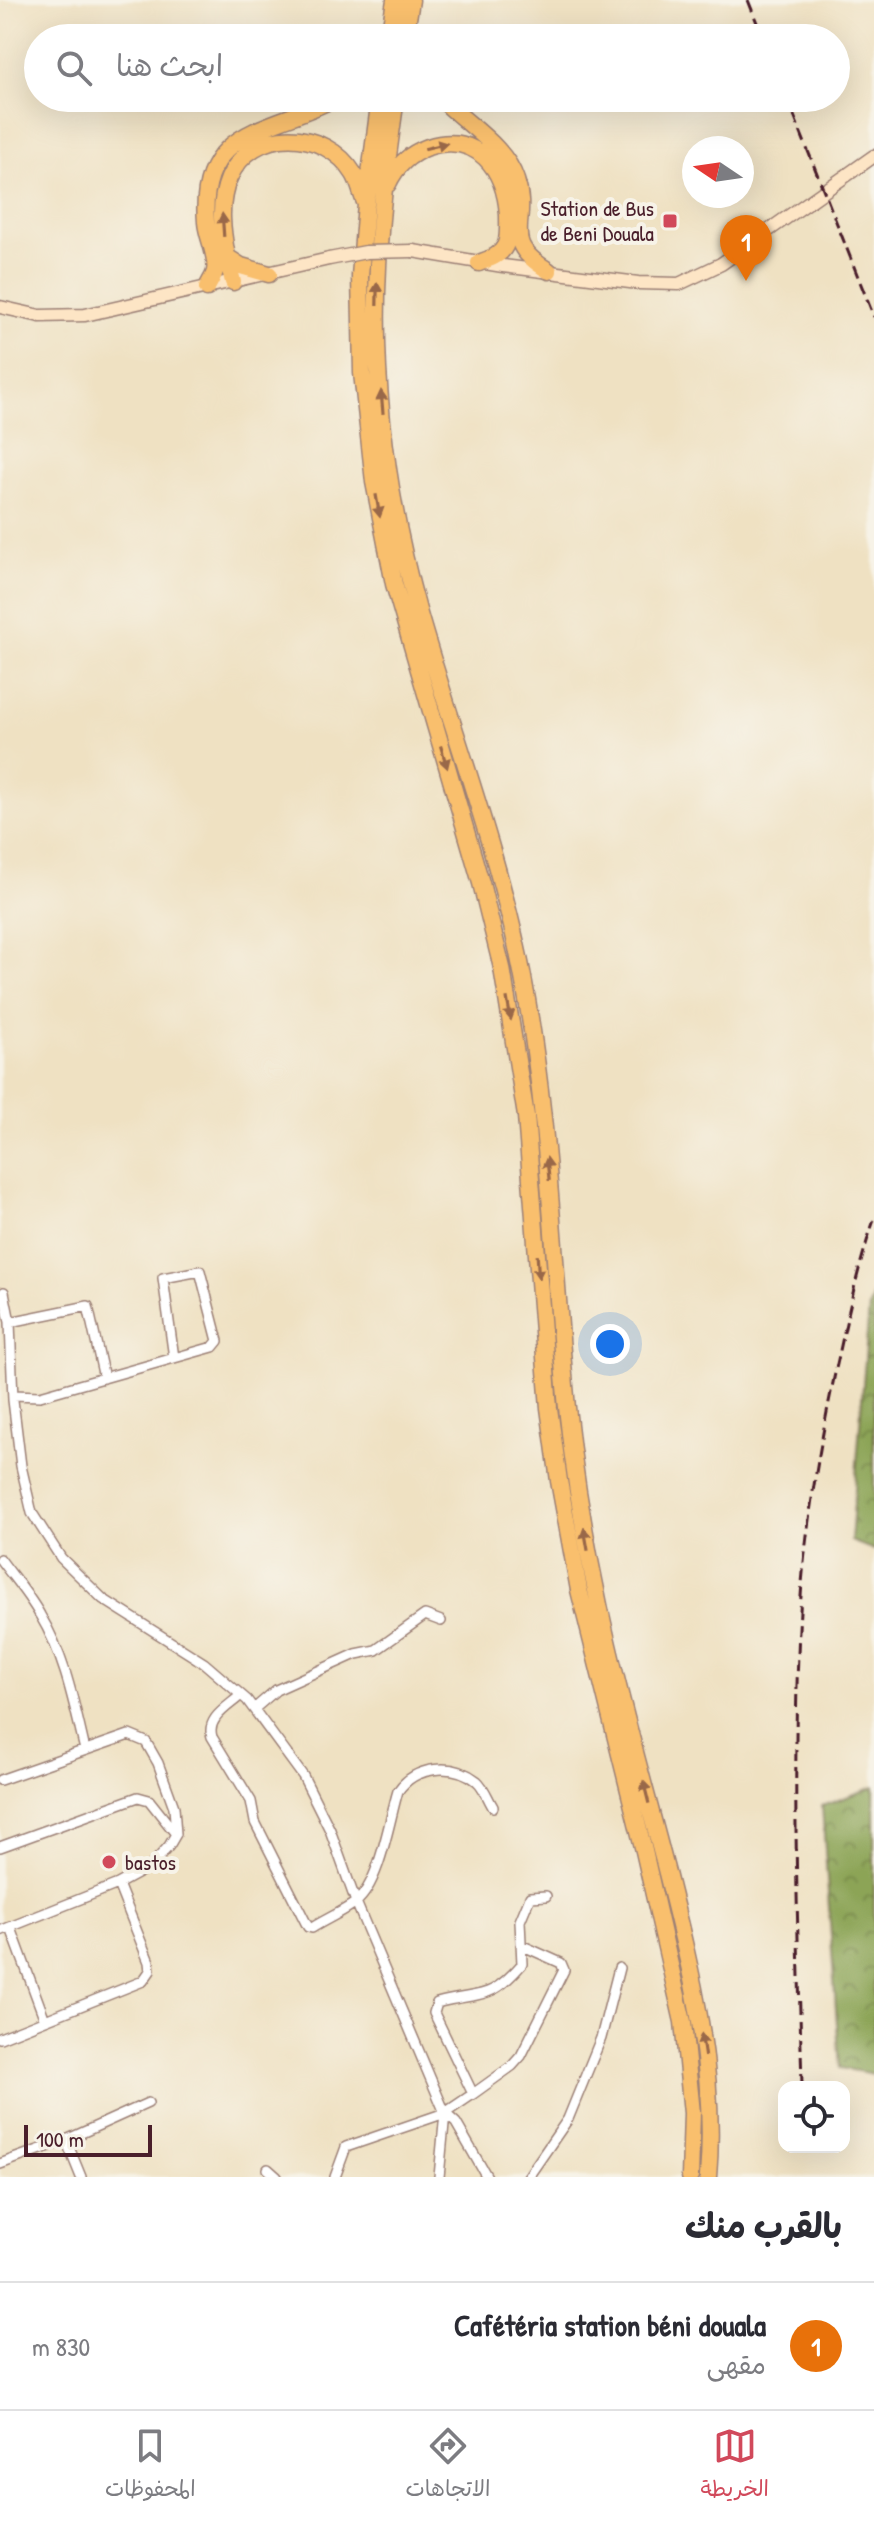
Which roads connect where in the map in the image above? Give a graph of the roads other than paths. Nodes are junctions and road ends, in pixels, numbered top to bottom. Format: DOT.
graph roads {
  1 [pos="405,3"];
  2 [pos="391,24"];
  3 [pos="405,24"];
  4 [pos="411,24"];
  5 [pos="300,112"];
  6 [pos="378,112"];
  7 [pos="394,112"];
  8 [pos="456,112"];
  9 [pos="874,156"];
  10 [pos="383,197"];
  11 [pos="366,204"];
  12 [pos="512,242"];
  13 [pos="479,263"];
  14 [pos="509,267"];
  15 [pos="549,271"];
  16 [pos="269,274"];
  17 [pos="220,276"];
  18 [pos="0,307"];
  19 [pos="4,1292"];
  20 [pos="10,1322"];
  21 [pos="174,1358"];
  22 [pos="104,1378"];
  23 [pos="13,1395"];
  24 [pos="0,1559"];
  25 [pos="441,1621"];
  26 [pos="241,1695"];
  27 [pos="254,1709"];
  28 [pos="85,1750"];
  29 [pos="0,1780"];
  30 [pos="493,1807"];
  31 [pos="176,1834"];
  32 [pos="0,1847"];
  33 [pos="118,1884"];
  34 [pos="546,1896"];
  35 [pos="356,1902"];
  36 [pos="11,1928"];
  37 [pos="0,1931"];
  38 [pos="521,1945"];
  39 [pos="619,1968"];
  40 [pos="45,2020"];
  41 [pos="0,2038"];
  42 [pos="473,2094"];
  43 [pos="148,2103"];
  44 [pos="445,2113"];
  45 [pos="66,2140"];
  46 [pos="0,2164"];
  47 [pos="268,2169"];
  48 [pos="81,2177"];
  49 [pos="277,2177"];
  50 [pos="335,2177"];
  51 [pos="439,2177"];
  52 [pos="487,2177"];
  53 [pos="528,2177"];
  54 [pos="690,2177"];
  55 [pos="708,2177"];
  1 -- 2 [label="highway"];
  1 -- 3 [label="highway"];
  1 -- 4 [label="highway"];
  5 -- 17 [label="highway"];
  6 -- 11 [label="highway"];
  7 -- 10 [label="highway"];
  8 -- 12 [label="highway"];
  9 -- 15 [label="main road"];
  10 -- 12 [label="highway, one-way"];
  55 -- 10 [label="highway, one-way"];
  17 -- 11 [label="highway, one-way"];
  11 -- 54 [label="highway, one-way"];
  12 -- 13 [label="highway"];
  12 -- 14 [label="highway"];
  12 -- 15 [label="highway"];
  13 -- 14 [label="main road"];
  13 -- 16 [label="main road, bridge"];
  14 -- 15 [label="main road"];
  16 -- 17 [label="main road"];
  16 -- 17 [label="highway"];
  17 -- 18 [label="main road"];
  19 -- 20 [label="street"];
  20 -- 22 [label="street"];
  20 -- 23 [label="street"];
  21 -- 21 [label="street"];
  21 -- 22 [label="street"];
  22 -- 23 [label="street"];
  23 -- 26 [label="street"];
  24 -- 28 [label="street"];
  25 -- 27 [label="street"];
  26 -- 27 [label="street"];
  26 -- 35 [label="street"];
  27 -- 35 [label="street"];
  28 -- 29 [label="street"];
  28 -- 31 [label="street"];
  30 -- 35 [label="street"];
  31 -- 32 [label="street"];
  31 -- 33 [label="street"];
  33 -- 36 [label="street"];
  33 -- 40 [label="street"];
  34 -- 38 [label="street"];
  35 -- 44 [label="street"];
  36 -- 37 [label="street"];
  36 -- 40 [label="street"];
  38 -- 42 [label="street"];
  38 -- 42 [label="street"];
  39 -- 53 [label="street"];
  40 -- 41 [label="street"];
  42 -- 44 [label="street"];
  43 -- 45 [label="street"];
  44 -- 50 [label="street"];
  44 -- 51 [label="street"];
  44 -- 52 [label="street"];
  45 -- 46 [label="street"];
  45 -- 48 [label="street"];
  47 -- 49 [label="street"];
}
